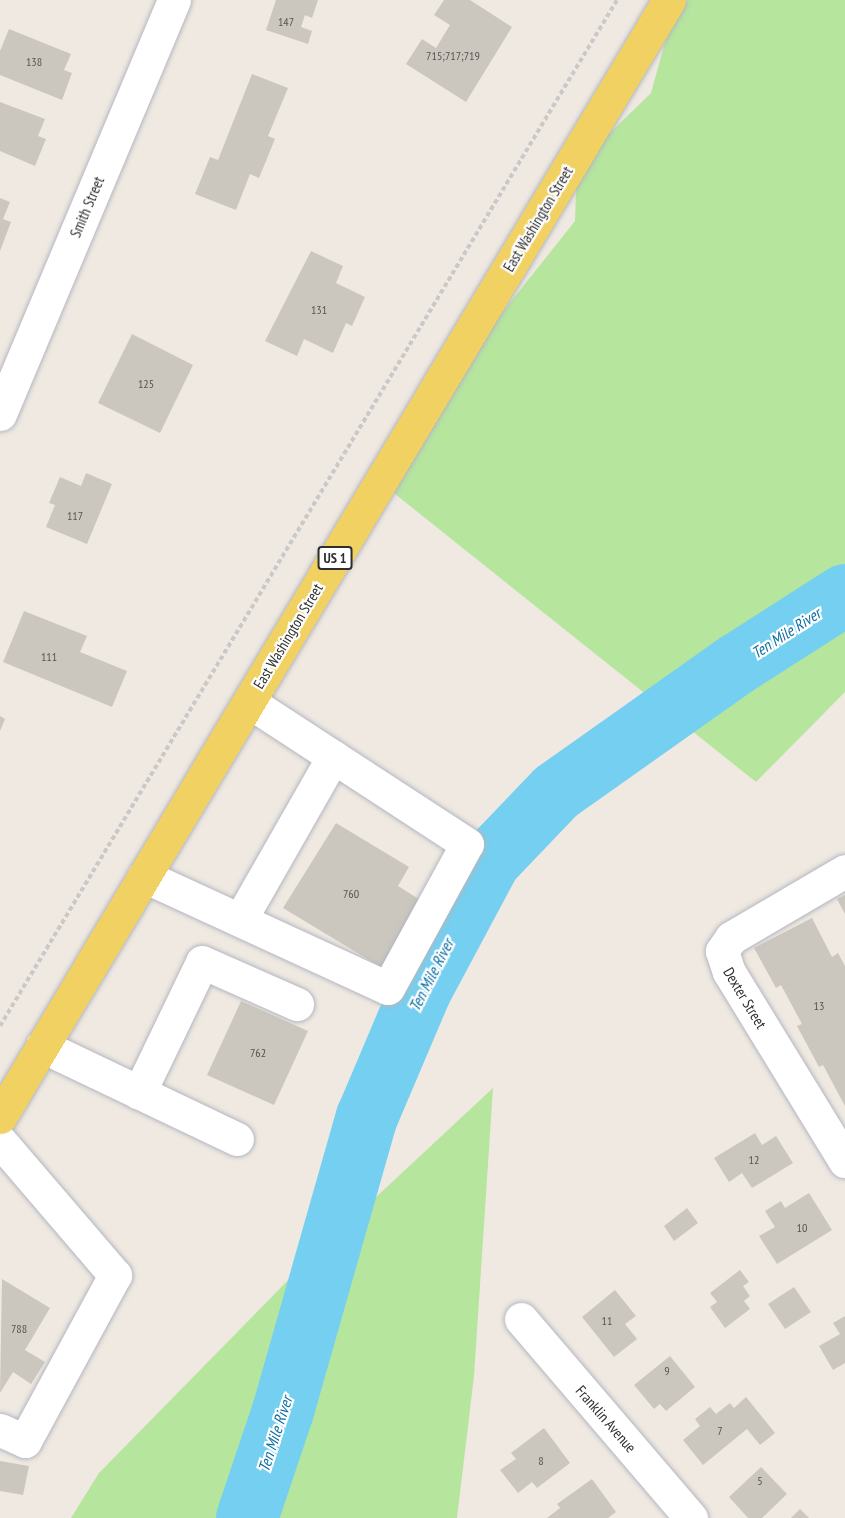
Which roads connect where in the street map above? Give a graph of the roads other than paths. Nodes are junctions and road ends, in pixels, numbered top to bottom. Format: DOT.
graph roads {
  1 [pos="174,0"];
  2 [pos="669,0"];
  3 [pos="0,414"];
  4 [pos="249,702"];
  5 [pos="333,757"];
  6 [pos="845,872"];
  7 [pos="144,876"];
  8 [pos="240,920"];
  9 [pos="297,1004"];
  10 [pos="42,1046"];
  11 [pos="139,1093"];
  12 [pos="0,1117"];
  13 [pos="237,1139"];
  14 [pos="0,1141"];
  15 [pos="840,1144"];
  16 [pos="521,1319"];
  17 [pos="0,1430"];
  18 [pos="691,1518"];
  1 -- 3 [label="street, Smith Street"];
  2 -- 4 [label="main road, East Washington Street / US 1"];
  4 -- 5 [label="street"];
  4 -- 7 [label="main road, East Washington Street / US 1"];
  5 -- 8 [label="street"];
  5 -- 8 [label="street"];
  6 -- 15 [label="street, Dexter Street"];
  7 -- 8 [label="street"];
  7 -- 10 [label="main road, East Washington Street / US 1"];
  9 -- 11 [label="street"];
  10 -- 11 [label="street"];
  10 -- 12 [label="main road, East Washington Street / US 1"];
  11 -- 13 [label="street"];
  14 -- 17 [label="street"];
  16 -- 18 [label="street, Franklin Avenue"];
}
